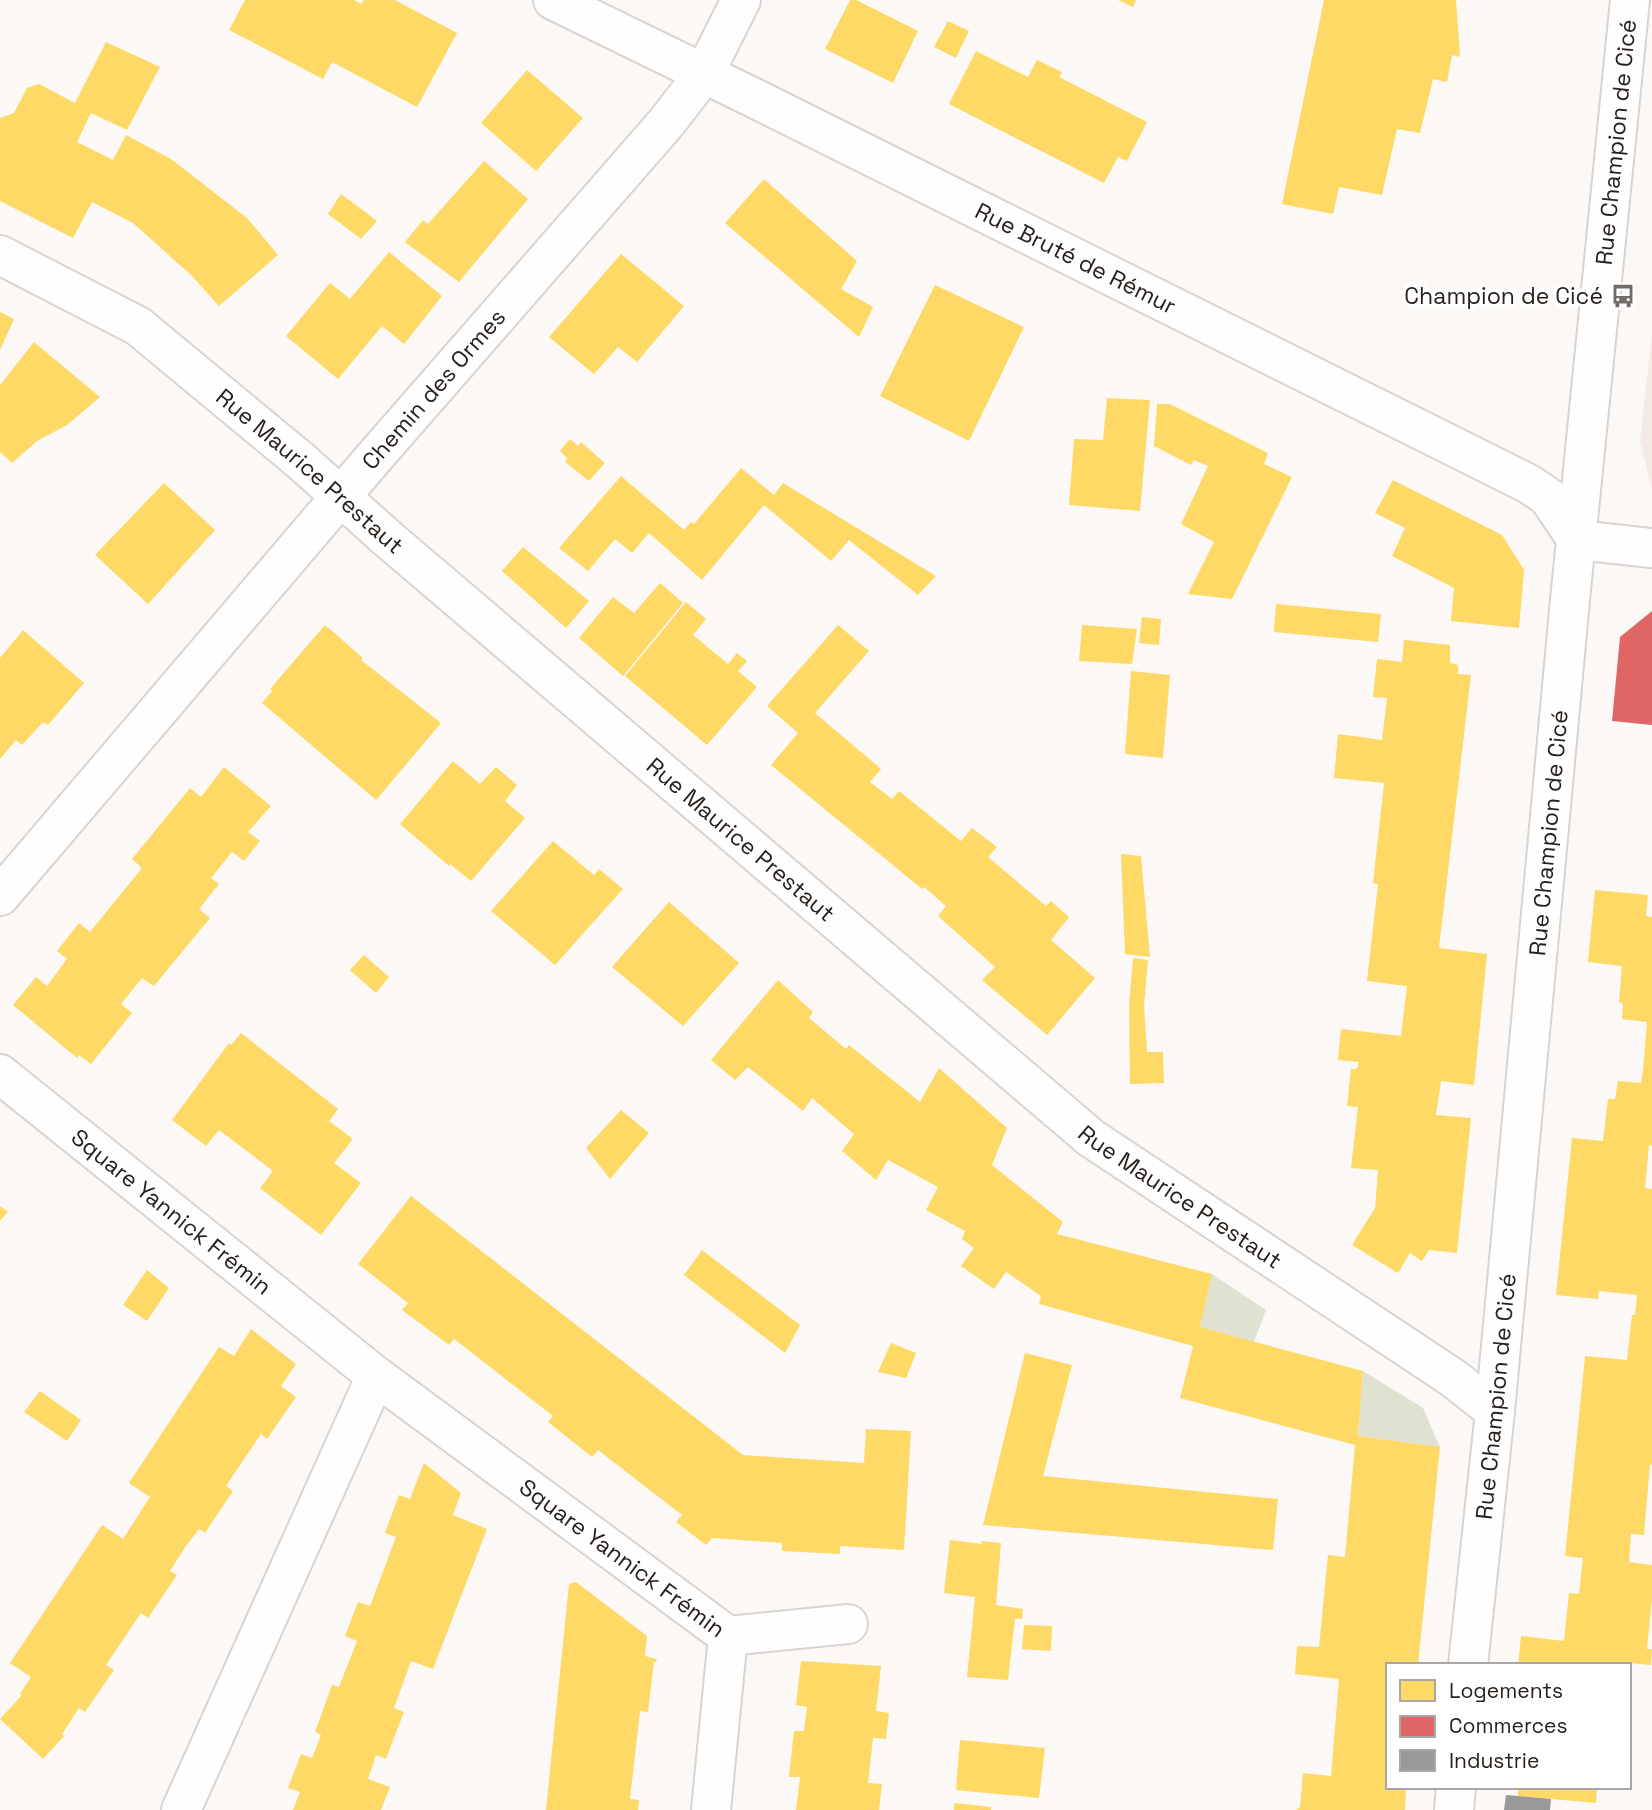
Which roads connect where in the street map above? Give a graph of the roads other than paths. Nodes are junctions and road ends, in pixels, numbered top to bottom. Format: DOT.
graph roads {
  1 [pos="553,0"];
  2 [pos="741,0"];
  3 [pos="1630,0"];
  4 [pos="704,74"];
  5 [pos="0,255"];
  6 [pos="340,497"];
  7 [pos="1577,540"];
  8 [pos="1652,548"];
  9 [pos="0,896"];
  10 [pos="0,1074"];
  11 [pos="376,1376"];
  12 [pos="1495,1411"];
  13 [pos="848,1624"];
  14 [pos="728,1636"];
  15 [pos="1468,1663"];
  16 [pos="1456,1789"];
  17 [pos="181,1810"];
  18 [pos="711,1810"];
  19 [pos="1454,1810"];
  1 -- 4 [label="street, Rue Bruté de Rémur"];
  2 -- 4 [label="street, Chemin des Ormes"];
  3 -- 7 [label="street, Rue Champion de Cicé"];
  4 -- 6 [label="street, Chemin des Ormes"];
  4 -- 7 [label="street, Rue Bruté de Rémur"];
  5 -- 6 [label="street, Rue Maurice Prestaut"];
  6 -- 9 [label="street, Chemin des Ormes"];
  6 -- 12 [label="street, Rue Maurice Prestaut"];
  7 -- 8 [label="street"];
  7 -- 12 [label="street, Rue Champion de Cicé"];
  10 -- 11 [label="street, Square Yannick Frémin"];
  11 -- 14 [label="street, Square Yannick Frémin"];
  11 -- 17 [label="street"];
  12 -- 15 [label="street, Rue Champion de Cicé"];
  13 -- 14 [label="street"];
  14 -- 18 [label="street, Square Yannick Frémin"];
  16 -- 19 [label="street"];
}
